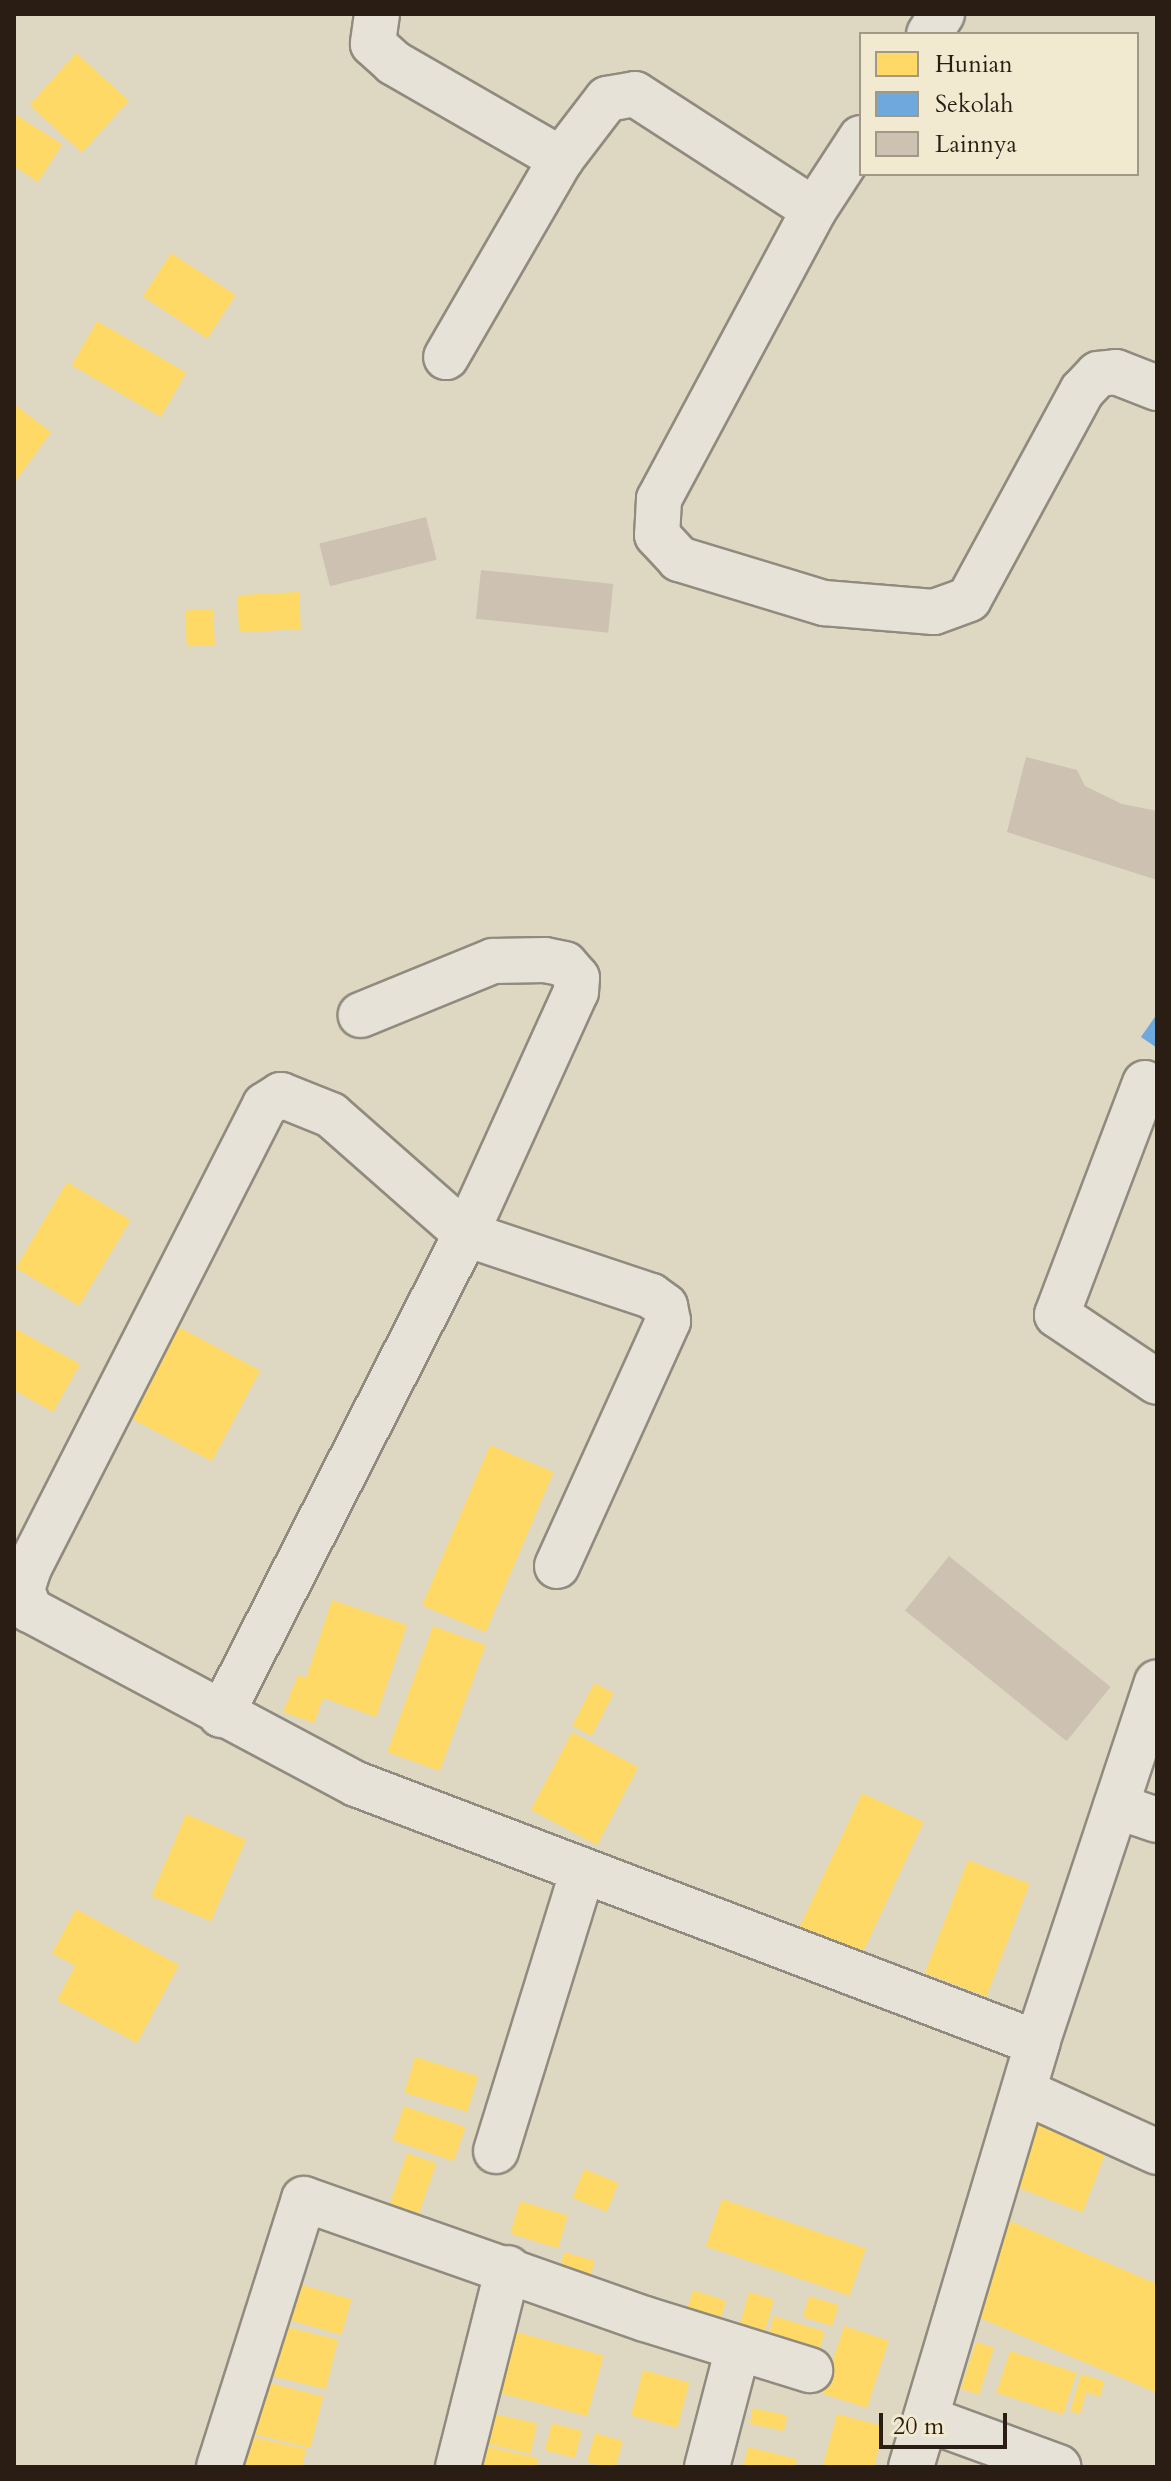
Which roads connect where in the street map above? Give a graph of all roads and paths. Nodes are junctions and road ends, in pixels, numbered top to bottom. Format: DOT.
graph roads {
  1 [pos="377,14"];
  2 [pos="942,14"];
  3 [pos="930,32"];
  4 [pos="859,141"];
  5 [pos="561,159"];
  6 [pos="814,210"];
  7 [pos="446,357"];
  8 [pos="1157,388"];
  9 [pos="361,1015"];
  10 [pos="1145,1083"];
  11 [pos="466,1234"];
  12 [pos="1157,1382"];
  13 [pos="557,1566"];
  14 [pos="1157,1682"];
  15 [pos="221,1715"];
  16 [pos="1116,1806"];
  17 [pos="1157,1820"];
  18 [pos="582,1874"];
  19 [pos="1037,2043"];
  20 [pos="1025,2092"];
  21 [pos="496,2151"];
  22 [pos="1157,2152"];
  23 [pos="508,2268"];
  24 [pos="738,2348"];
  25 [pos="810,2370"];
  26 [pos="927,2419"];
  27 [pos="219,2467"];
  28 [pos="458,2467"];
  29 [pos="707,2467"];
  30 [pos="911,2467"];
  31 [pos="1058,2467"];
  1 -- 5 [label="street"];
  2 -- 3 [label="street"];
  4 -- 6 [label="street"];
  5 -- 6 [label="street"];
  5 -- 7 [label="street"];
  6 -- 8 [label="street"];
  9 -- 11 [label="street"];
  10 -- 12 [label="street"];
  11 -- 13 [label="street"];
  11 -- 15 [label="street"];
  11 -- 15 [label="street"];
  14 -- 16 [label="street"];
  15 -- 18 [label="street"];
  16 -- 17 [label="street"];
  16 -- 19 [label="street"];
  18 -- 19 [label="street"];
  18 -- 21 [label="street"];
  19 -- 20 [label="street"];
  20 -- 22 [label="street"];
  20 -- 26 [label="street"];
  23 -- 24 [label="street"];
  23 -- 27 [label="street"];
  23 -- 28 [label="street"];
  24 -- 25 [label="street"];
  24 -- 29 [label="street"];
  26 -- 30 [label="street"];
  26 -- 31 [label="street"];
}
